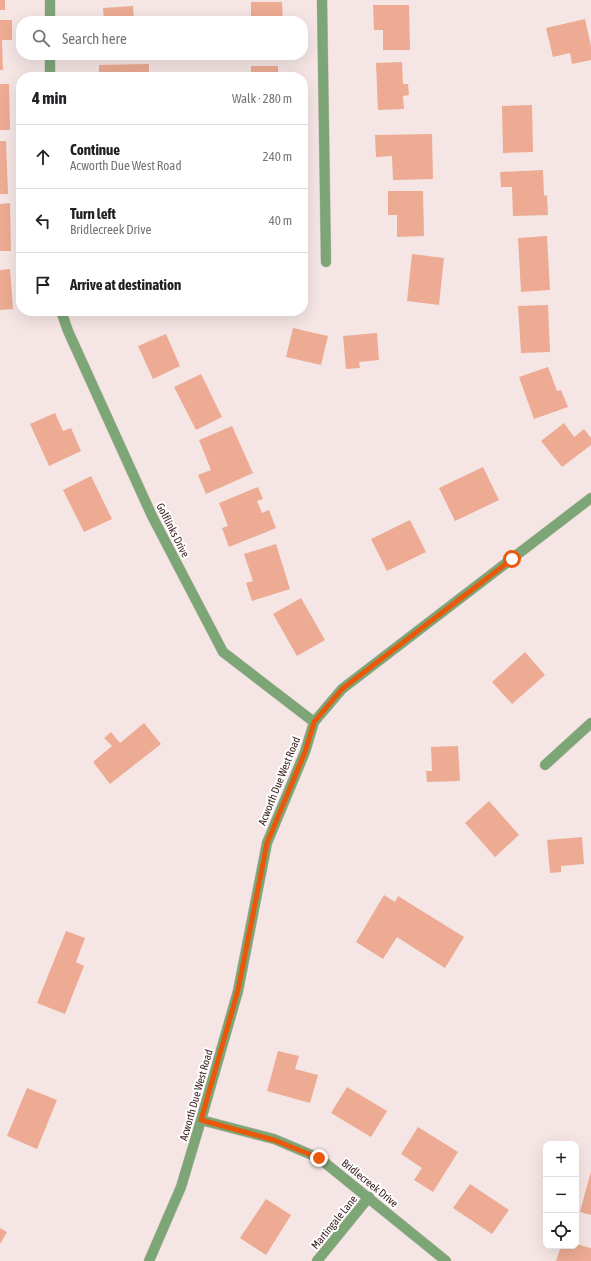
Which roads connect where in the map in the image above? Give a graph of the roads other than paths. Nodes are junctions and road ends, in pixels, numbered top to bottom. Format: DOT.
graph roads {
  1 [pos="50,0"];
  2 [pos="322,0"];
  3 [pos="50,16"];
  4 [pos="50,60"];
  5 [pos="50,72"];
  6 [pos="326,262"];
  7 [pos="63,316"];
  8 [pos="591,498"];
  9 [pos="314,722"];
  10 [pos="591,723"];
  11 [pos="545,765"];
  12 [pos="201,1120"];
  13 [pos="369,1197"];
  14 [pos="148,1261"];
  15 [pos="317,1261"];
  16 [pos="446,1261"];
  1 -- 3 [label="street"];
  2 -- 6 [label="street"];
  4 -- 5 [label="street"];
  7 -- 9 [label="street, Golflinks Drive"];
  8 -- 9 [label="street, Acworth Due West Road"];
  9 -- 12 [label="street, Acworth Due West Road"];
  10 -- 11 [label="street"];
  12 -- 13 [label="street, Bridlecreek Drive"];
  12 -- 14 [label="street, Acworth Due West Road"];
  13 -- 15 [label="street, Martingale Lane"];
  13 -- 16 [label="street, Bridlecreek Drive"];
}
